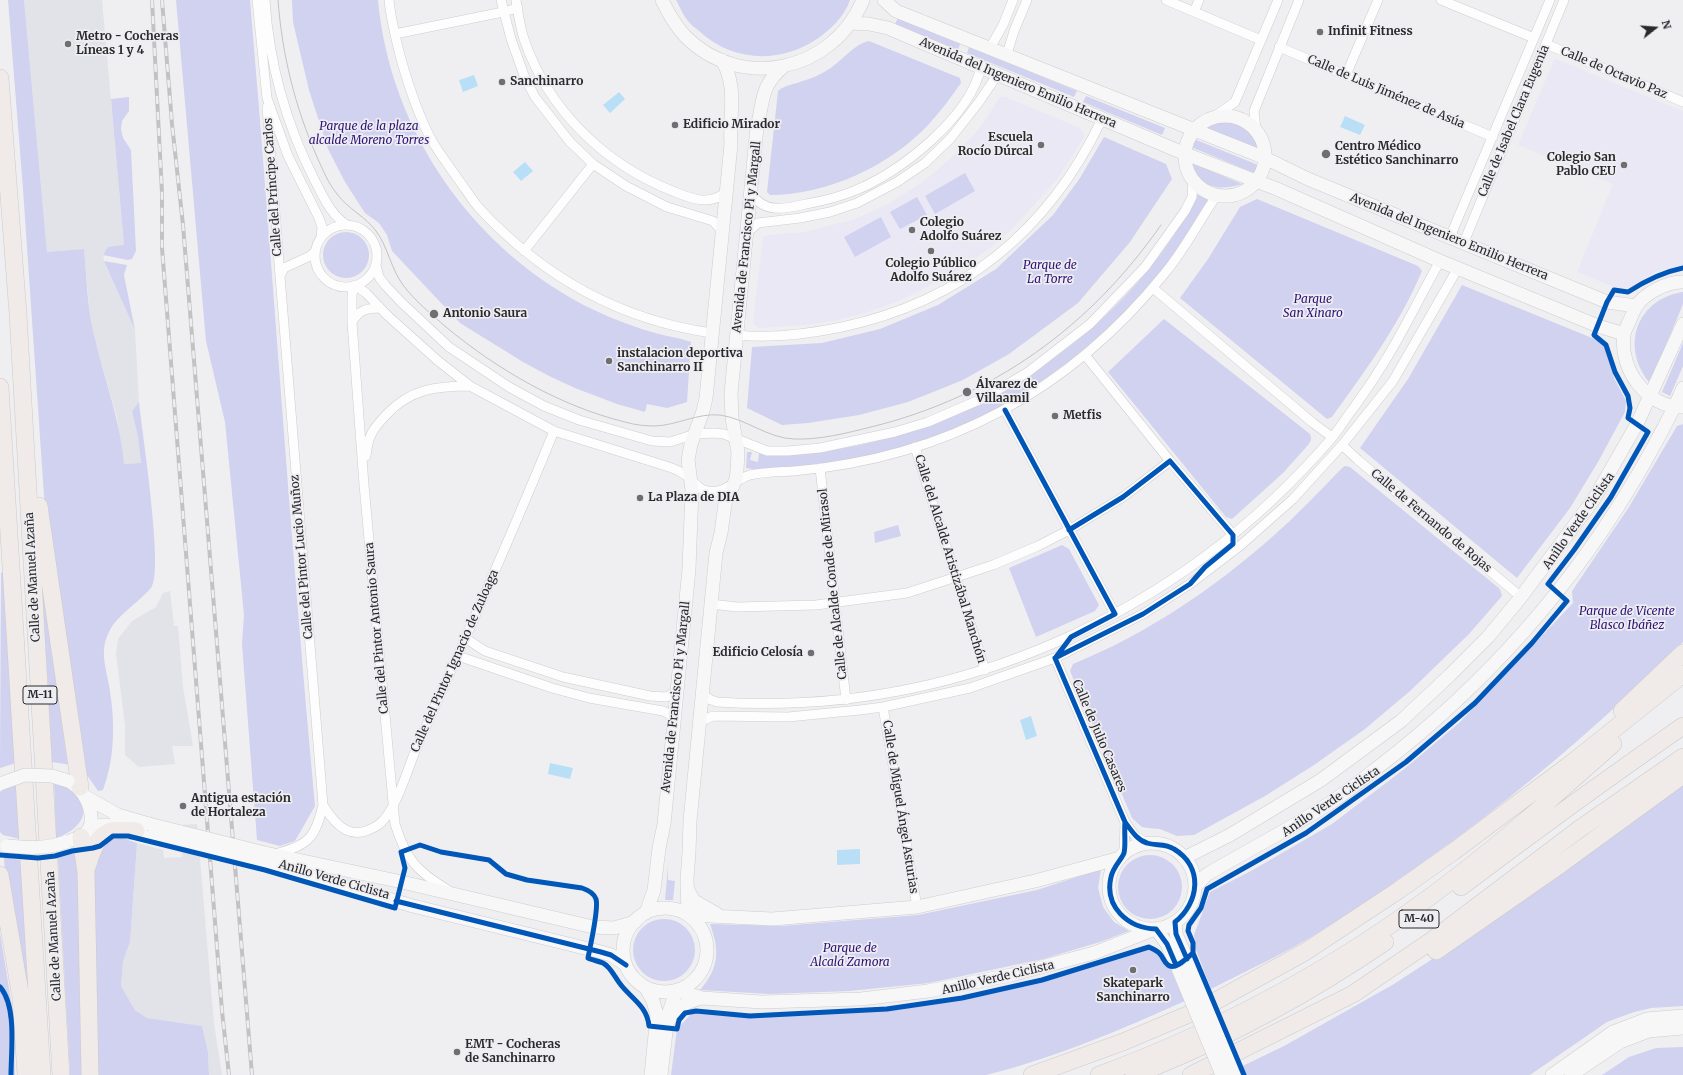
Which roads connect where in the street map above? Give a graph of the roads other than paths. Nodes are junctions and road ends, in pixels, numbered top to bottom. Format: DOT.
graph roads {
  1 [pos="257,0"];
  2 [pos="265,0"];
  3 [pos="389,0"];
  4 [pos="501,0"];
  5 [pos="662,0"];
  6 [pos="863,0"];
  7 [pos="884,0"];
  8 [pos="1013,0"];
  9 [pos="1027,0"];
  10 [pos="1166,0"];
  11 [pos="1199,0"];
  12 [pos="1278,0"];
  13 [pos="1299,0"];
  14 [pos="1378,0"];
  15 [pos="1441,0"];
  16 [pos="1550,0"];
  17 [pos="1564,0"];
  18 [pos="517,4"];
  19 [pos="503,12"];
  20 [pos="1194,12"];
  21 [pos="851,23"];
  22 [pos="394,34"];
  23 [pos="1534,38"];
  24 [pos="1261,40"];
  25 [pos="1546,44"];
  26 [pos="1279,47"];
  27 [pos="990,48"];
  28 [pos="1007,54"];
  29 [pos="722,60"];
  30 [pos="784,66"];
  31 [pos="981,68"];
  32 [pos="998,74"];
  33 [pos="1346,75"];
  34 [pos="0,78"];
  35 [pos="267,98"];
  36 [pos="1683,102"];
  37 [pos="1215,116"];
  38 [pos="1102,119"];
  39 [pos="1256,130"];
  40 [pos="1194,131"];
  41 [pos="1493,137"];
  42 [pos="1183,153"];
  43 [pos="1265,158"];
  44 [pos="594,164"];
  45 [pos="1193,180"];
  46 [pos="1256,181"];
  47 [pos="726,192"];
  48 [pos="751,193"];
  49 [pos="1217,196"];
  50 [pos="347,225"];
  51 [pos="722,231"];
  52 [pos="747,233"];
  53 [pos="1450,237"];
  54 [pos="321,238"];
  55 [pos="1464,242"];
  56 [pos="524,251"];
  57 [pos="316,252"];
  58 [pos="1440,261"];
  59 [pos="376,264"];
  60 [pos="1458,268"];
  61 [pos="280,276"];
  62 [pos="1683,282"];
  63 [pos="355,285"];
  64 [pos="1153,288"];
  65 [pos="1636,306"];
  66 [pos="380,308"];
  67 [pos="18,314"];
  68 [pos="352,322"];
  69 [pos="1683,324"];
  70 [pos="712,333"];
  71 [pos="737,334"];
  72 [pos="1624,334"];
  73 [pos="1086,355"];
  74 [pos="470,386"];
  75 [pos="0,387"];
  76 [pos="1683,388"];
  77 [pos="1650,396"];
  78 [pos="1679,407"];
  79 [pos="1005,410"];
  80 [pos="554,431"];
  81 [pos="695,434"];
  82 [pos="1332,437"];
  83 [pos="736,439"];
  84 [pos="1342,445"];
  85 [pos="915,447"];
  86 [pos="1170,461"];
  87 [pos="5,465"];
  88 [pos="820,468"];
  89 [pos="690,479"];
  90 [pos="364,485"];
  91 [pos="733,485"];
  92 [pos="0,499"];
  93 [pos="1069,530"];
  94 [pos="1233,535"];
  95 [pos="956,577"];
  96 [pos="1190,584"];
  97 [pos="1521,597"];
  98 [pos="836,603"];
  99 [pos="711,604"];
  100 [pos="1115,614"];
  101 [pos="1071,637"];
  102 [pos="465,638"];
  103 [pos="1683,653"];
  104 [pos="458,656"];
  105 [pos="1055,658"];
  106 [pos="985,670"];
  107 [pos="1683,674"];
  108 [pos="1683,681"];
  109 [pos="677,691"];
  110 [pos="702,694"];
  111 [pos="846,700"];
  112 [pos="883,707"];
  113 [pos="674,722"];
  114 [pos="699,722"];
  115 [pos="1683,726"];
  116 [pos="1683,757"];
  117 [pos="411,760"];
  118 [pos="390,770"];
  119 [pos="1683,775"];
  120 [pos="0,784"];
  121 [pos="78,788"];
  122 [pos="323,805"];
  123 [pos="393,807"];
  124 [pos="1508,809"];
  125 [pos="1125,822"];
  126 [pos="146,830"];
  127 [pos="78,837"];
  128 [pos="1147,843"];
  129 [pos="3,844"];
  130 [pos="1122,856"];
  131 [pos="268,857"];
  132 [pos="1184,858"];
  133 [pos="86,873"];
  134 [pos="0,875"];
  135 [pos="1195,887"];
  136 [pos="686,888"];
  137 [pos="461,897"];
  138 [pos="917,907"];
  139 [pos="646,913"];
  140 [pos="689,914"];
  141 [pos="720,916"];
  142 [pos="635,922"];
  143 [pos="1175,922"];
  144 [pos="1156,929"];
  145 [pos="626,965"];
  146 [pos="1183,965"];
  147 [pos="646,988"];
  148 [pos="678,991"];
  149 [pos="702,998"];
  150 [pos="1683,1016"];
  151 [pos="667,1024"];
  152 [pos="1683,1028"];
  153 [pos="26,1075"];
  154 [pos="42,1075"];
  155 [pos="61,1075"];
  156 [pos="90,1075"];
  157 [pos="651,1075"];
  158 [pos="661,1075"];
  159 [pos="1032,1075"];
  160 [pos="1099,1075"];
  161 [pos="1134,1075"];
  162 [pos="1191,1075"];
  163 [pos="1208,1075"];
  164 [pos="1222,1075"];
  165 [pos="1234,1075"];
  166 [pos="1552,1075"];
  167 [pos="1571,1075"];
  1 -- 35 [label="street, Calle del Príncipe Carlos"];
  2 -- 50 [label="street, Calle del Príncipe Carlos"];
  3 -- 22 [label="street"];
  4 -- 19 [label="street"];
  5 -- 29 [label="street"];
  6 -- 21 [label="street"];
  7 -- 27 [label="street, Avenida del Ingeniero Emilio Herrera"];
  8 -- 27 [label="street"];
  9 -- 28 [label="street"];
  10 -- 20 [label="street"];
  11 -- 20 [label="street"];
  12 -- 24 [label="street"];
  13 -- 26 [label="street"];
  14 -- 33 [label="street"];
  15 -- 23 [label="street"];
  16 -- 23 [label="street, Calle de Isabel Clara Eugenia"];
  17 -- 25 [label="street, Calle de Isabel Clara Eugenia"];
  18 -- 19 [label="street"];
  18 -- 47 [label="street"];
  19 -- 22 [label="street"];
  19 -- 44 [label="street"];
  20 -- 24 [label="street"];
  21 -- 30 [label="street"];
  21 -- 31 [label="street, Avenida del Ingeniero Emilio Herrera"];
  22 -- 56 [label="street"];
  23 -- 41 [label="street, Calle de Isabel Clara Eugenia"];
  24 -- 37 [label="street"];
  25 -- 36 [label="street, Calle de Octavio Paz"];
  25 -- 55 [label="street, Calle de Isabel Clara Eugenia"];
  26 -- 33 [label="street, Calle de Luis Jiménez de Asúa"];
  26 -- 39 [label="street"];
  27 -- 28 [label="street, Avenida del Ingeniero Emilio Herrera"];
  28 -- 40 [label="street, Avenida del Ingeniero Emilio Herrera"];
  29 -- 30 [label="street"];
  29 -- 47 [label="street, Avenida de Francisco Pi y Margall"];
  30 -- 48 [label="street, Avenida de Francisco Pi y Margall"];
  31 -- 32 [label="street, Avenida del Ingeniero Emilio Herrera"];
  31 -- 48 [label="street"];
  32 -- 38 [label="street, Avenida del Ingeniero Emilio Herrera"];
  32 -- 52 [label="street"];
  33 -- 41 [label="street, Calle de Luis Jiménez de Asúa"];
  34 -- 67 [label="highway, Calle de Manuel Azaña / M-11"];
  35 -- 54 [label="street, Calle del Príncipe Carlos"];
  35 -- 61 [label="street, Calle del Príncipe Carlos"];
  37 -- 39 [label="street"];
  37 -- 40 [label="street"];
  38 -- 42 [label="street, Avenida del Ingeniero Emilio Herrera"];
  38 -- 71 [label="street"];
  39 -- 43 [label="street"];
  40 -- 42 [label="street"];
  40 -- 43 [label="street, Avenida del Ingeniero Emilio Herrera"];
  41 -- 53 [label="street, Calle de Isabel Clara Eugenia"];
  42 -- 45 [label="street"];
  42 -- 46 [label="street, Avenida del Ingeniero Emilio Herrera"];
  43 -- 46 [label="street"];
  43 -- 53 [label="street, Avenida del Ingeniero Emilio Herrera"];
  44 -- 51 [label="street"];
  44 -- 56 [label="street"];
  45 -- 49 [label="street"];
  45 -- 83 [label="street"];
  46 -- 49 [label="street"];
  46 -- 58 [label="street, Avenida del Ingeniero Emilio Herrera"];
  47 -- 51 [label="street, Avenida de Francisco Pi y Margall"];
  48 -- 52 [label="street, Avenida de Francisco Pi y Margall"];
  49 -- 64 [label="street"];
  50 -- 54 [label="street"];
  50 -- 59 [label="street"];
  51 -- 70 [label="street, Avenida de Francisco Pi y Margall"];
  52 -- 71 [label="street, Avenida de Francisco Pi y Margall"];
  53 -- 55 [label="street, Avenida del Ingeniero Emilio Herrera"];
  54 -- 57 [label="street"];
  55 -- 65 [label="street, Avenida del Ingeniero Emilio Herrera"];
  56 -- 70 [label="street"];
  57 -- 61 [label="street"];
  57 -- 63 [label="street"];
  58 -- 60 [label="street, Avenida del Ingeniero Emilio Herrera"];
  58 -- 82 [label="street"];
  59 -- 63 [label="street"];
  59 -- 81 [label="street"];
  60 -- 72 [label="street, Avenida del Ingeniero Emilio Herrera"];
  60 -- 84 [label="street"];
  61 -- 122 [label="street, Calle del Pintor Lucio Muñoz"];
  62 -- 65 [label="street"];
  63 -- 66 [label="street"];
  63 -- 68 [label="street, Calle del Pintor Antonio Saura"];
  64 -- 73 [label="street"];
  64 -- 82 [label="street"];
  65 -- 72 [label="street"];
  66 -- 68 [label="street"];
  66 -- 74 [label="street"];
  67 -- 121 [label="highway"];
  67 -- 155 [label="highway, Calle de Manuel Azaña / M-11"];
  68 -- 90 [label="street, Calle del Pintor Antonio Saura"];
  69 -- 77 [label="street"];
  70 -- 81 [label="street, Avenida de Francisco Pi y Margall"];
  71 -- 83 [label="street, Avenida de Francisco Pi y Margall"];
  72 -- 77 [label="street"];
  73 -- 79 [label="street"];
  73 -- 86 [label="street"];
  74 -- 80 [label="street"];
  74 -- 90 [label="street, Calle del Pintor Antonio Saura"];
  75 -- 87 [label="highway, Calle de Manuel Azaña / M-11"];
  76 -- 78 [label="street"];
  77 -- 78 [label="street"];
  77 -- 97 [label="street"];
  78 -- 135 [label="street"];
  79 -- 85 [label="street"];
  79 -- 93 [label="street"];
  80 -- 89 [label="street"];
  80 -- 102 [label="street, Calle del Pintor Ignacio de Zuloaga"];
  81 -- 83 [label="street"];
  81 -- 89 [label="street, Avenida de Francisco Pi y Margall"];
  82 -- 94 [label="street"];
  83 -- 91 [label="street, Avenida de Francisco Pi y Margall"];
  84 -- 96 [label="street"];
  84 -- 97 [label="street, Calle de Fernando de Rojas"];
  85 -- 88 [label="street"];
  85 -- 95 [label="street, Calle del Alcalde Aristizábal Manchón"];
  86 -- 93 [label="street"];
  86 -- 94 [label="street"];
  87 -- 92 [label="highway"];
  87 -- 154 [label="highway, Calle de Manuel Azaña / M-11"];
  88 -- 91 [label="street"];
  88 -- 98 [label="street, Calle de Alcalde Conde de Mirasol"];
  89 -- 91 [label="street"];
  89 -- 109 [label="street, Avenida de Francisco Pi y Margall"];
  90 -- 118 [label="street, Calle del Pintor Antonio Saura"];
  91 -- 99 [label="street, Avenida de Francisco Pi y Margall"];
  93 -- 95 [label="street"];
  93 -- 100 [label="street"];
  94 -- 96 [label="street"];
  94 -- 100 [label="street"];
  95 -- 98 [label="street"];
  95 -- 106 [label="street, Calle del Alcalde Aristizábal Manchón"];
  96 -- 105 [label="street"];
  97 -- 132 [label="street"];
  98 -- 99 [label="street"];
  98 -- 111 [label="street, Calle de Alcalde Conde de Mirasol"];
  99 -- 110 [label="street, Avenida de Francisco Pi y Margall"];
  100 -- 101 [label="street"];
  101 -- 105 [label="street"];
  101 -- 106 [label="street"];
  102 -- 104 [label="street, Calle del Pintor Ignacio de Zuloaga"];
  102 -- 109 [label="street"];
  103 -- 124 [label="highway"];
  104 -- 113 [label="street"];
  104 -- 117 [label="street, Calle del Pintor Ignacio de Zuloaga"];
  105 -- 112 [label="street"];
  105 -- 125 [label="street, Calle de Julio Casares"];
  106 -- 111 [label="street"];
  107 -- 124 [label="highway"];
  108 -- 160 [label="highway"];
  109 -- 113 [label="street, Avenida de Francisco Pi y Margall"];
  110 -- 111 [label="street"];
  110 -- 114 [label="street, Avenida de Francisco Pi y Margall"];
  112 -- 114 [label="street"];
  112 -- 138 [label="street, Calle de Miguel Ángel Asturias"];
  113 -- 139 [label="street, Avenida de Francisco Pi y Margall"];
  114 -- 136 [label="street, Avenida de Francisco Pi y Margall"];
  115 -- 161 [label="highway, M-40"];
  116 -- 162 [label="highway, M-40"];
  117 -- 118 [label="street"];
  117 -- 123 [label="street, Calle del Pintor Ignacio de Zuloaga"];
  118 -- 123 [label="street, Calle del Pintor Antonio Saura"];
  119 -- 163 [label="highway"];
  120 -- 121 [label="street, bridge"];
  121 -- 126 [label="street"];
  121 -- 127 [label="street"];
  122 -- 123 [label="street, Calle del Pintor Ignacio de Zuloaga"];
  122 -- 131 [label="street, Calle del Pintor Lucio Muñoz"];
  123 -- 137 [label="street, Calle del Pintor Antonio Saura"];
  124 -- 159 [label="highway"];
  125 -- 128 [label="street, Calle de Julio Casares"];
  125 -- 130 [label="street, Calle de Julio Casares"];
  126 -- 127 [label="street"];
  126 -- 131 [label="street, bridge"];
  126 -- 133 [label="highway"];
  127 -- 129 [label="street, bridge"];
  127 -- 133 [label="highway"];
  128 -- 130 [label="street"];
  128 -- 132 [label="street"];
  130 -- 138 [label="street"];
  130 -- 144 [label="street"];
  131 -- 137 [label="street"];
  131 -- 145 [label="street"];
  132 -- 135 [label="street"];
  133 -- 156 [label="highway"];
  134 -- 153 [label="highway"];
  135 -- 143 [label="street"];
  136 -- 140 [label="street, Avenida de Francisco Pi y Margall"];
  136 -- 141 [label="street"];
  137 -- 142 [label="street"];
  138 -- 141 [label="street"];
  139 -- 140 [label="street"];
  139 -- 142 [label="street"];
  140 -- 141 [label="street"];
  140 -- 148 [label="street"];
  142 -- 145 [label="street"];
  143 -- 144 [label="street"];
  143 -- 146 [label="street"];
  144 -- 146 [label="street"];
  144 -- 149 [label="street"];
  145 -- 147 [label="street"];
  146 -- 164 [label="street, bridge"];
  146 -- 165 [label="street, bridge"];
  147 -- 148 [label="street"];
  147 -- 157 [label="street"];
  148 -- 149 [label="street"];
  148 -- 151 [label="street"];
  149 -- 151 [label="street"];
  150 -- 166 [label="street"];
  151 -- 158 [label="street"];
  152 -- 167 [label="street"];
}
